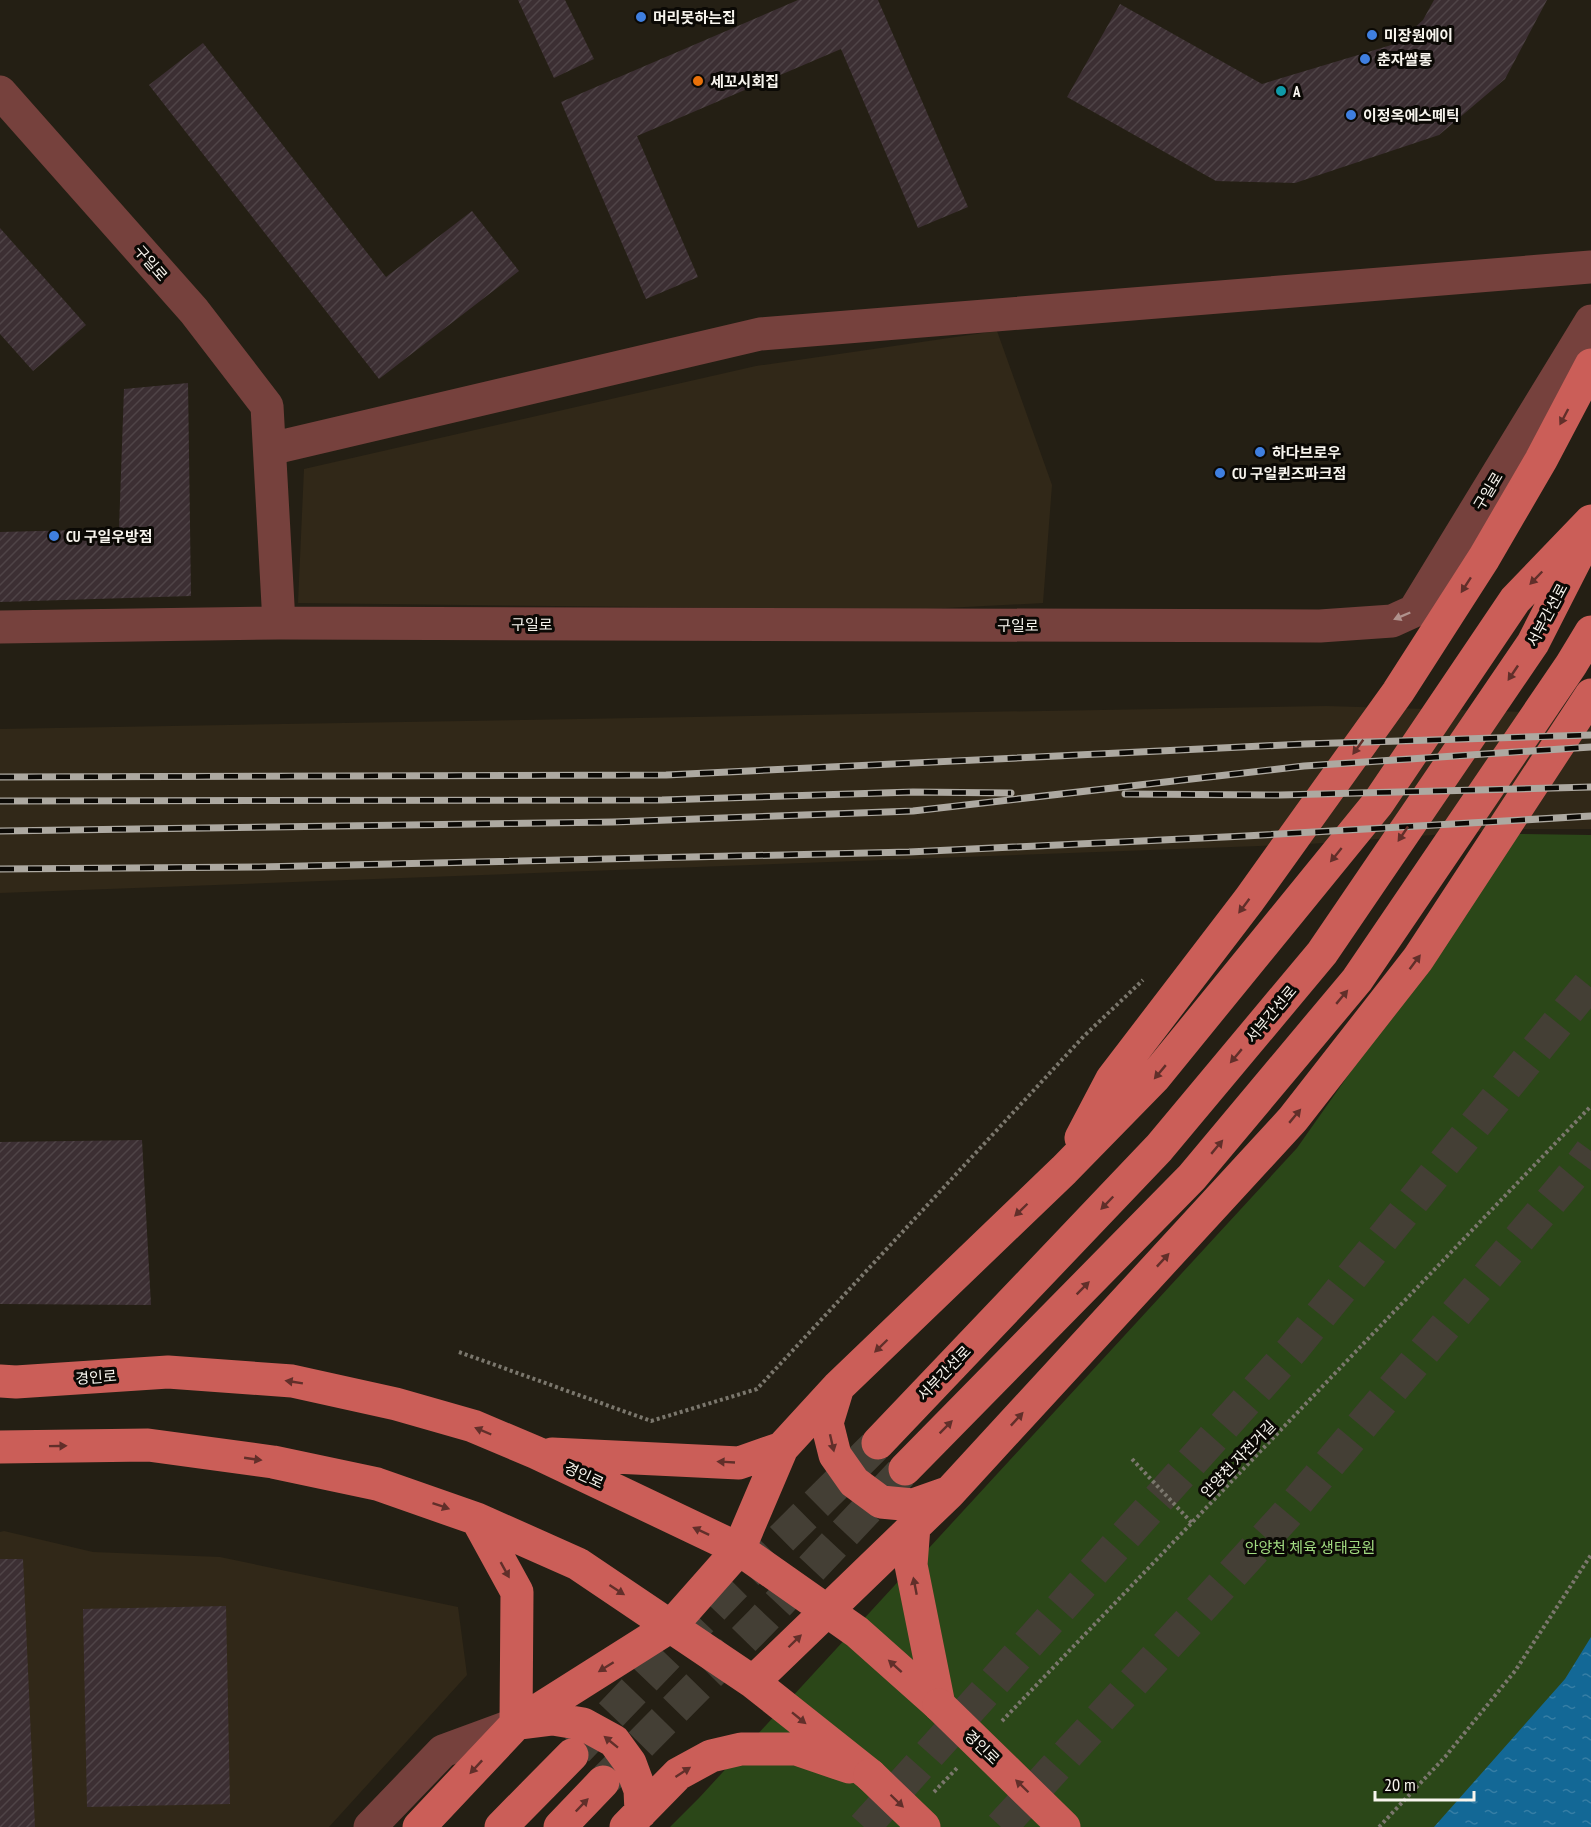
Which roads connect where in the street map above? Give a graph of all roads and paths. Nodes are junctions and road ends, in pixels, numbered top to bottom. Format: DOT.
graph roads {
  1 [pos="0,92"];
  2 [pos="1591,267"];
  3 [pos="1591,321"];
  4 [pos="1591,365"];
  5 [pos="270,449"];
  6 [pos="1591,521"];
  7 [pos="1591,529"];
  8 [pos="279,623"];
  9 [pos="0,627"];
  10 [pos="1591,632"];
  11 [pos="1591,695"];
  12 [pos="1144,979"];
  13 [pos="1591,1106"];
  14 [pos="1064,1170"];
  15 [pos="459,1352"];
  16 [pos="5,1383"];
  17 [pos="838,1387"];
  18 [pos="878,1443"];
  19 [pos="0,1447"];
  20 [pos="782,1448"];
  21 [pos="537,1453"];
  22 [pos="1132,1458"];
  23 [pos="905,1469"];
  24 [pos="949,1493"];
  25 [pos="477,1519"];
  26 [pos="1192,1523"];
  27 [pos="914,1526"];
  28 [pos="739,1549"];
  29 [pos="1591,1555"];
  30 [pos="827,1610"];
  31 [pos="671,1626"];
  32 [pos="753,1682"];
  33 [pos="939,1705"];
  34 [pos="516,1724"];
  35 [pos="998,1725"];
  36 [pos="573,1755"];
  37 [pos="966,1759"];
  38 [pos="870,1775"];
  39 [pos="603,1782"];
  40 [pos="933,1792"];
  41 [pos="633,1820"];
  42 [pos="370,1827"];
  43 [pos="419,1827"];
  44 [pos="501,1827"];
  45 [pos="560,1827"];
  46 [pos="924,1827"];
  47 [pos="1064,1827"];
  48 [pos="1379,1827"];
  1 -- 5 [label="street, 구일로"];
  2 -- 5 [label="street"];
  3 -- 8 [label="street, 구일로, one-way"];
  4 -- 14 [label="main road, one-way"];
  5 -- 8 [label="street, 구일로"];
  6 -- 14 [label="main road, one-way"];
  7 -- 18 [label="main road, 서부간선로, one-way"];
  8 -- 9 [label="street, 구일로"];
  23 -- 10 [label="main road, one-way"];
  24 -- 11 [label="main road, one-way"];
  12 -- 15 [label="path"];
  13 -- 26 [label="path, 안양천 자전거길"];
  14 -- 17 [label="main road, one-way"];
  21 -- 16 [label="main road, 경인로, one-way"];
  17 -- 20 [label="main road"];
  17 -- 24 [label="main road, one-way"];
  19 -- 25 [label="main road, one-way"];
  20 -- 21 [label="main road, one-way"];
  20 -- 28 [label="main road"];
  28 -- 21 [label="main road, 경인로, one-way"];
  22 -- 26 [label="path"];
  24 -- 27 [label="main road"];
  25 -- 31 [label="main road, one-way"];
  25 -- 34 [label="main road, one-way"];
  26 -- 35 [label="path, 안양천 자전거길"];
  27 -- 30 [label="main road"];
  33 -- 27 [label="main road, one-way"];
  28 -- 30 [label="main road, 경인로"];
  28 -- 31 [label="main road"];
  29 -- 48 [label="path"];
  32 -- 30 [label="main road, one-way"];
  33 -- 30 [label="main road, 경인로, one-way"];
  31 -- 32 [label="main road"];
  31 -- 34 [label="main road, one-way"];
  32 -- 38 [label="main road, one-way"];
  47 -- 33 [label="main road, 경인로, one-way, bridge"];
  41 -- 34 [label="main road, one-way"];
  34 -- 42 [label="street"];
  34 -- 43 [label="main road, one-way"];
  36 -- 44 [label="main road"];
  37 -- 40 [label="path"];
  41 -- 38 [label="main road, one-way"];
  38 -- 46 [label="main road, one-way, bridge"];
  45 -- 39 [label="main road, one-way"];
}
